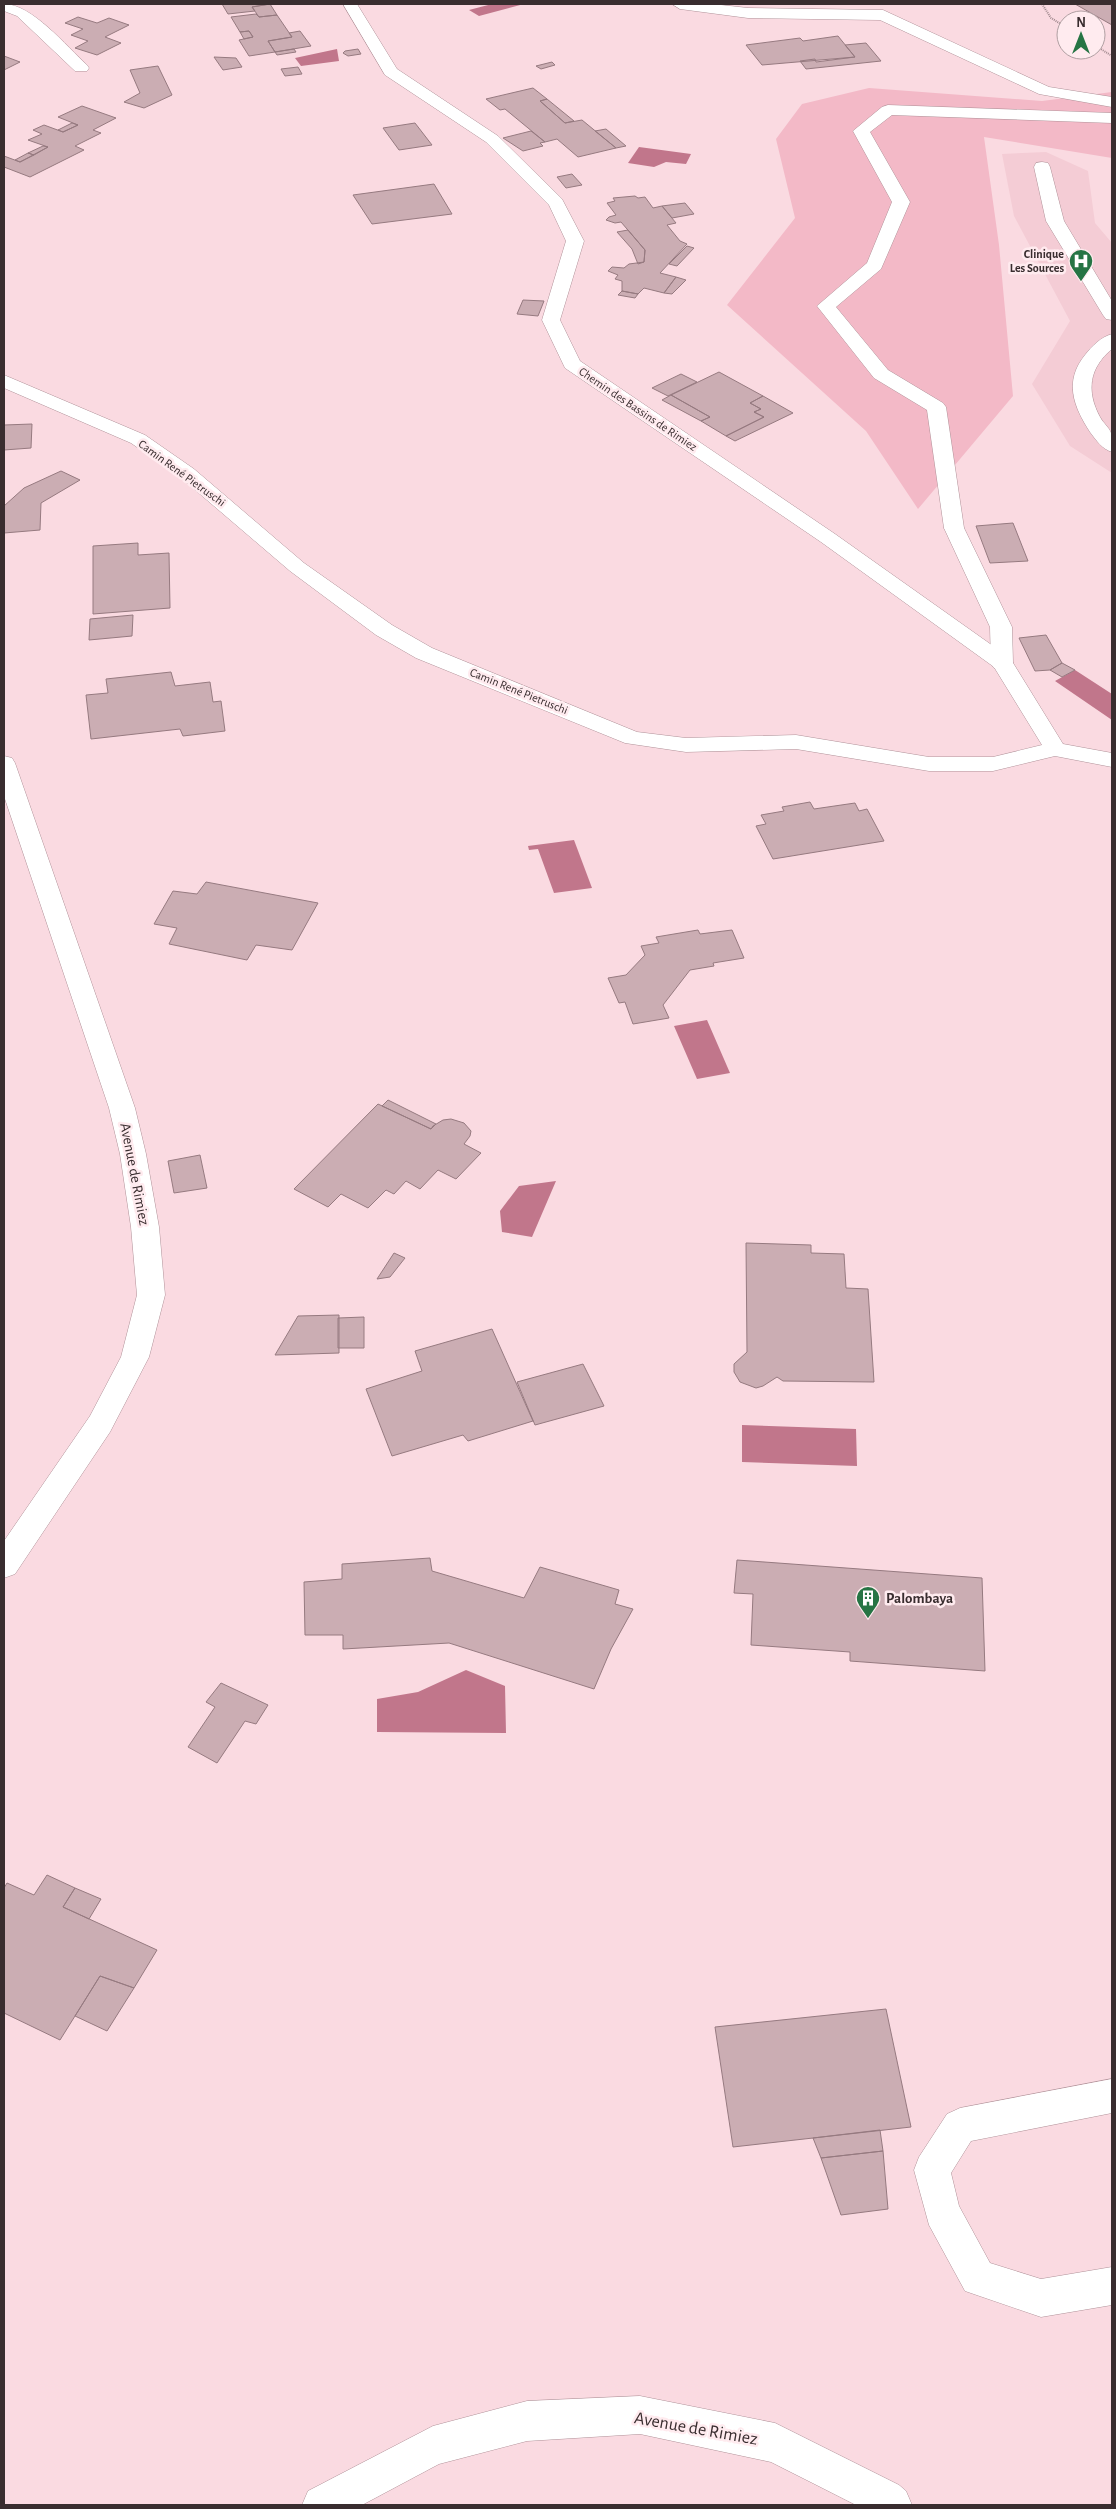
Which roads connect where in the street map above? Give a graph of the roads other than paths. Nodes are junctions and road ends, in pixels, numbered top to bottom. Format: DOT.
graph roads {
  1 [pos="350,4"];
  2 [pos="680,4"];
  3 [pos="4,6"];
  4 [pos="81,68"];
  5 [pos="1112,102"];
  6 [pos="1112,118"];
  7 [pos="1042,168"];
  8 [pos="1112,315"];
  9 [pos="1112,340"];
  10 [pos="4,381"];
  11 [pos="1112,446"];
  12 [pos="1002,663"];
  13 [pos="1055,749"];
  14 [pos="1112,760"];
  15 [pos="4,763"];
  16 [pos="4,1565"];
  17 [pos="1112,2096"];
  18 [pos="1112,2286"];
  19 [pos="322,2505"];
  20 [pos="892,2505"];
  1 -- 12 [label="street, Chemin des Bassins de Rimiez"];
  2 -- 5 [label="street"];
  3 -- 4 [label="street"];
  6 -- 12 [label="street"];
  7 -- 8 [label="street"];
  9 -- 11 [label="street"];
  10 -- 13 [label="street, Camin René Pietruschi"];
  12 -- 13 [label="street, Chemin des Bassins de Rimiez"];
  13 -- 14 [label="street, Camin René Pietruschi"];
  15 -- 16 [label="street, Avenue de Rimiez"];
  17 -- 18 [label="street"];
  19 -- 20 [label="street, Avenue de Rimiez"];
}
